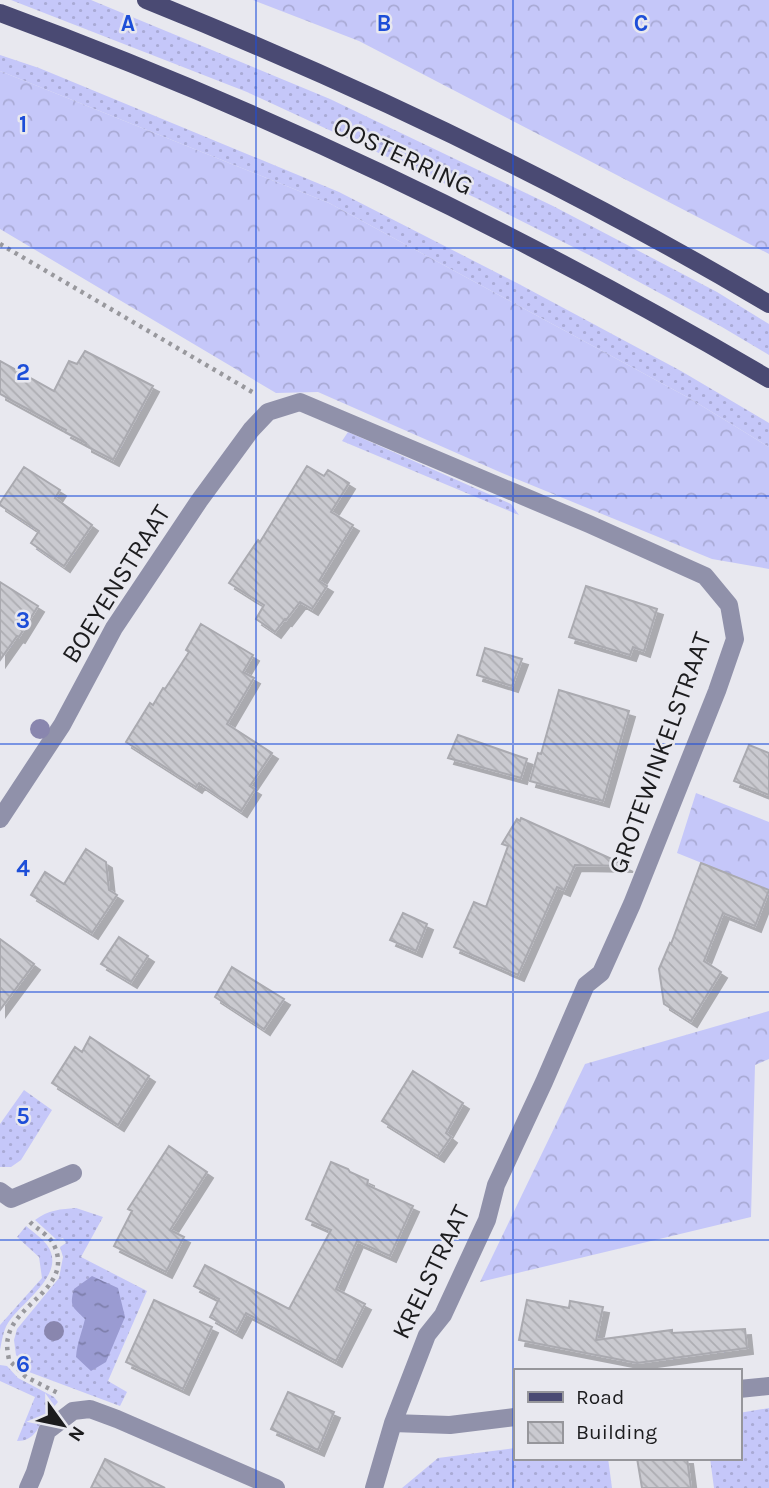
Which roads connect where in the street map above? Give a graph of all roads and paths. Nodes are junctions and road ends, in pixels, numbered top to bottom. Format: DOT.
graph roads {
  1 [pos="146,0"];
  2 [pos="0,13"];
  3 [pos="0,244"];
  4 [pos="769,303"];
  5 [pos="769,379"];
  6 [pos="300,402"];
  7 [pos="279,407"];
  8 [pos="0,819"];
  9 [pos="544,1082"];
  10 [pos="73,1173"];
  11 [pos="0,1191"];
  12 [pos="30,1222"];
  13 [pos="769,1385"];
  14 [pos="741,1389"];
  15 [pos="68,1398"];
  16 [pos="514,1417"];
  17 [pos="393,1423"];
  18 [pos="28,1488"];
  19 [pos="276,1488"];
  20 [pos="374,1488"];
  1 -- 4 [label="main road, OOSTERRING"];
  2 -- 5 [label="main road, OOSTERRING"];
  3 -- 7 [label="path"];
  6 -- 7 [label="street, BOEYENSTRAAT"];
  6 -- 9 [label="street, GROTEWINKELSTRAAT"];
  7 -- 8 [label="street, BOEYENSTRAAT"];
  9 -- 17 [label="street, KRELSTRAAT"];
  10 -- 11 [label="street"];
  12 -- 15 [label="path"];
  13 -- 14 [label="street"];
  16 -- 17 [label="street"];
  17 -- 20 [label="street, KRELSTRAAT"];
  18 -- 19 [label="street"];
}
